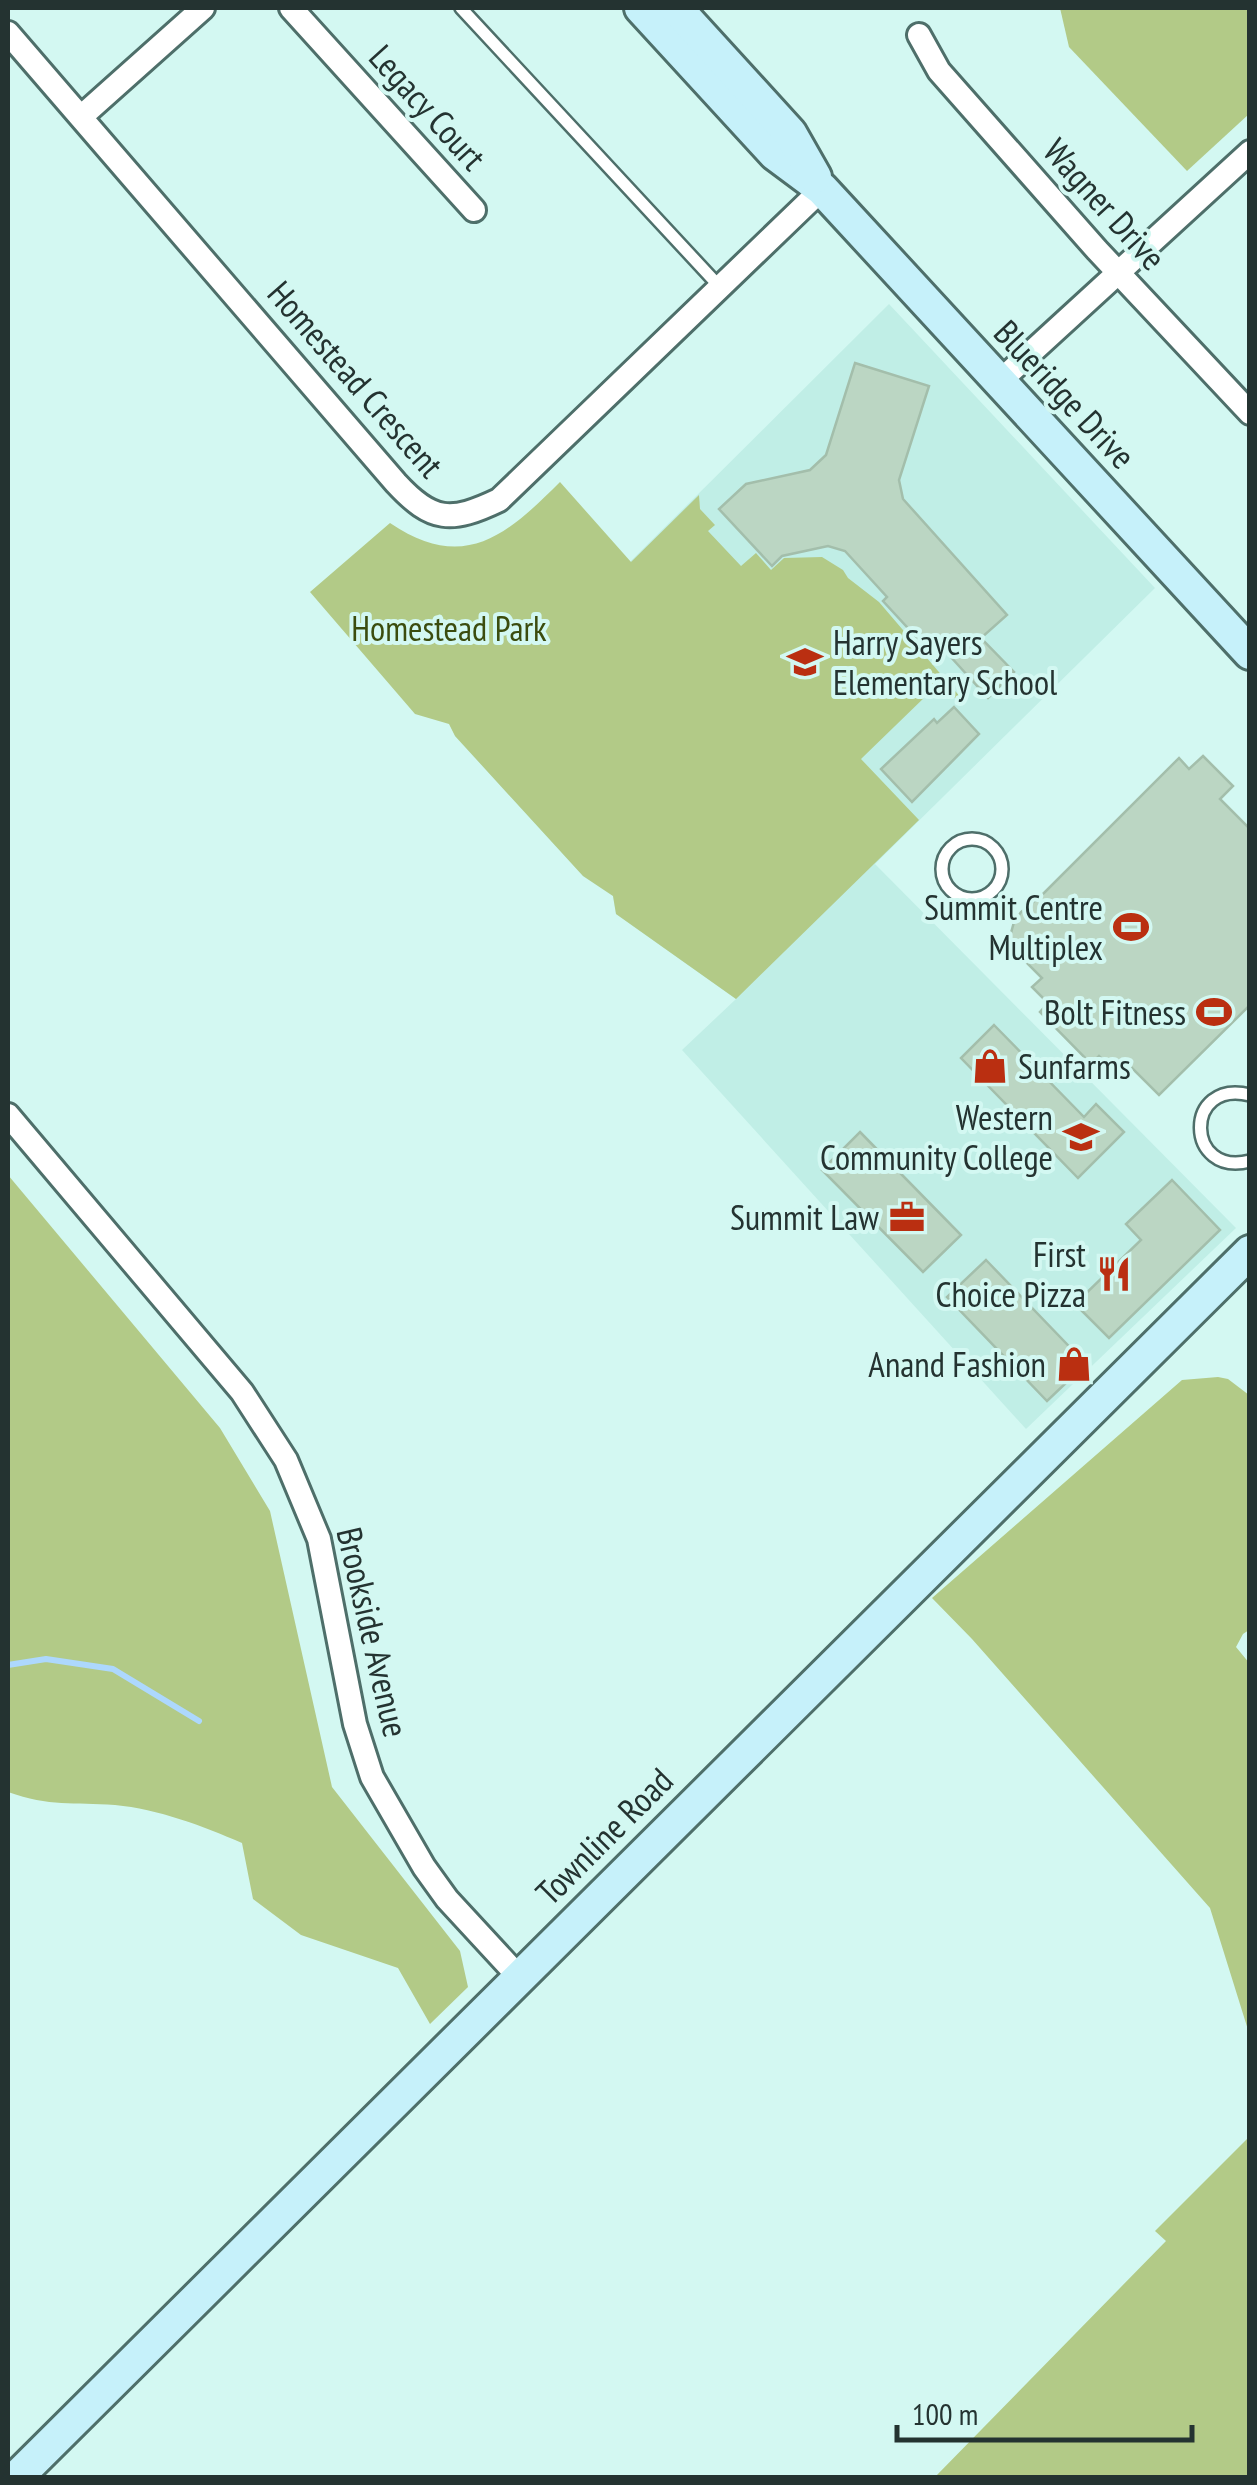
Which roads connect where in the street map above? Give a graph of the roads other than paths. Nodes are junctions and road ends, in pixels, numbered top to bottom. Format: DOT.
graph roads {
  1 [pos="203,8"];
  2 [pos="290,8"];
  3 [pos="462,8"];
  4 [pos="641,8"];
  5 [pos="676,8"];
  6 [pos="8,33"];
  7 [pos="919,35"];
  8 [pos="82,116"];
  9 [pos="1250,152"];
  10 [pos="822,189"];
  11 [pos="474,210"];
  12 [pos="1118,272"];
  13 [pos="719,286"];
  14 [pos="1000,381"];
  15 [pos="1250,413"];
  16 [pos="1250,653"];
  17 [pos="958,843"];
  18 [pos="1250,1095"];
  19 [pos="8,1116"];
  20 [pos="1250,1161"];
  21 [pos="1250,1252"];
  22 [pos="519,1977"];
  23 [pos="16,2478"];
  1 -- 8 [label="street"];
  2 -- 11 [label="street, Legacy Court"];
  3 -- 13 [label="lane"];
  4 -- 10 [label="street, Blueridge Drive"];
  5 -- 10 [label="street, Blueridge Drive"];
  6 -- 8 [label="street, Homestead Crescent"];
  7 -- 12 [label="street, Wagner Drive"];
  8 -- 13 [label="street, Homestead Crescent"];
  9 -- 12 [label="street"];
  10 -- 13 [label="street, Homestead Crescent"];
  10 -- 14 [label="street, Blueridge Drive"];
  12 -- 14 [label="street"];
  12 -- 15 [label="street, Wagner Drive"];
  14 -- 16 [label="street, Blueridge Drive"];
  17 -- 17 [label="lane"];
  18 -- 20 [label="lane"];
  19 -- 22 [label="street, Brookside Avenue"];
  21 -- 22 [label="street, Townline Road"];
  22 -- 23 [label="street, Townline Road"];
}
